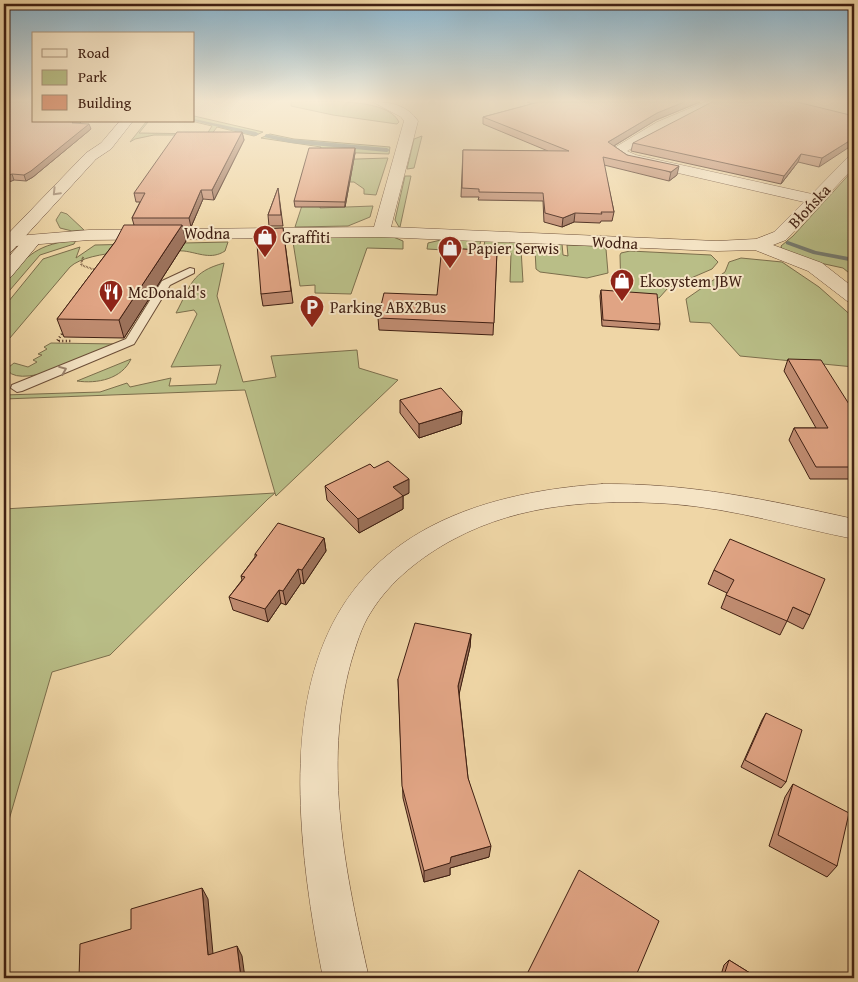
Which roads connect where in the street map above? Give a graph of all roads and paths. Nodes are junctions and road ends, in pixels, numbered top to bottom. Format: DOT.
graph roads {
  1 [pos="104,148"];
  2 [pos="404,148"];
  3 [pos="621,148"];
  4 [pos="854,159"];
  5 [pos="814,199"];
  6 [pos="381,232"];
  7 [pos="35,238"];
  8 [pos="6,244"];
  9 [pos="758,244"];
  10 [pos="81,265"];
  11 [pos="190,271"];
  12 [pos="4,272"];
  13 [pos="102,272"];
  14 [pos="854,297"];
  15 [pos="68,326"];
  16 [pos="75,341"];
  17 [pos="130,342"];
  18 [pos="17,388"];
  19 [pos="44,388"];
  20 [pos="854,529"];
  21 [pos="346,978"];
  1 -- 7 [label="street"];
  1 -- 8 [label="street, one-way"];
  2 -- 6 [label="street"];
  3 -- 5 [label="street"];
  4 -- 5 [label="street, Błońska"];
  5 -- 9 [label="street, Błońska"];
  6 -- 7 [label="street, Wodna"];
  6 -- 9 [label="street, Wodna"];
  7 -- 8 [label="street, Wodna"];
  7 -- 12 [label="street"];
  9 -- 14 [label="street"];
  10 -- 13 [label="path"];
  11 -- 17 [label="lane"];
  15 -- 16 [label="path"];
  18 -- 17 [label="lane, one-way"];
  17 -- 19 [label="lane"];
  20 -- 21 [label="street"];
}
